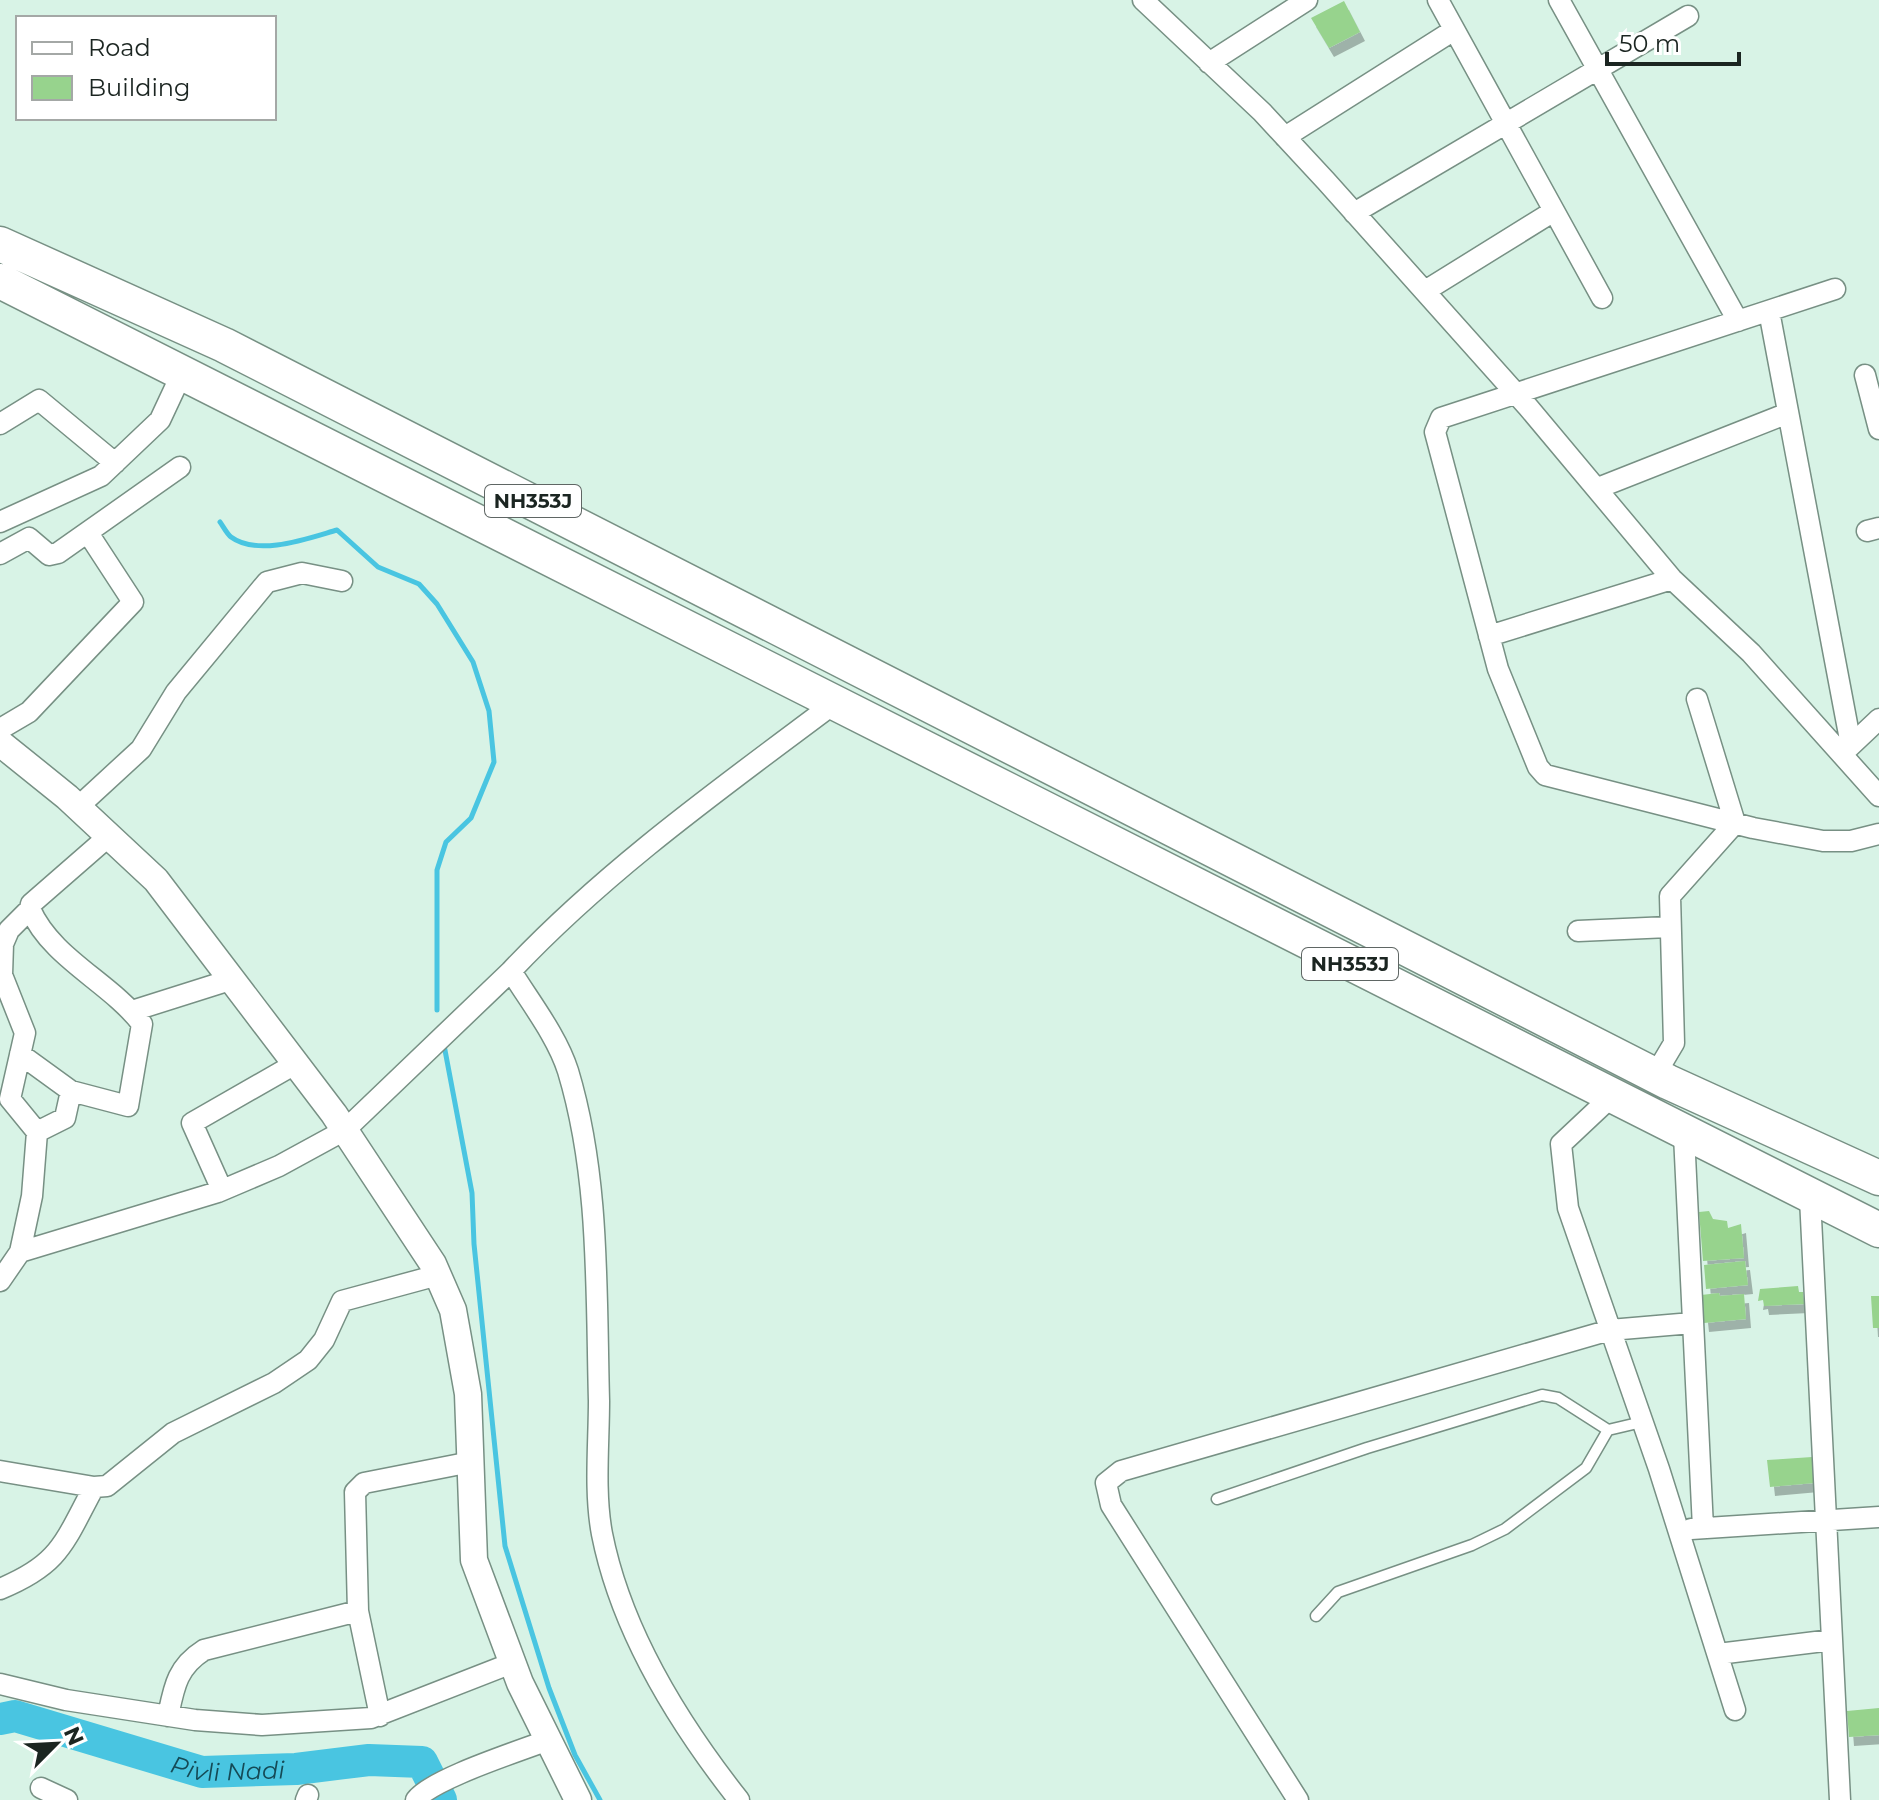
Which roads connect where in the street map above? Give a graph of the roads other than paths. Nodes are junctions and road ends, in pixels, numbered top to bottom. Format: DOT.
graph roads {
  1 [pos="1143,0"];
  2 [pos="1307,0"];
  3 [pos="1438,0"];
  4 [pos="1559,0"];
  5 [pos="1688,16"];
  6 [pos="1454,30"];
  7 [pos="1209,63"];
  8 [pos="1597,68"];
  9 [pos="1505,121"];
  10 [pos="1285,137"];
  11 [pos="1554,211"];
  12 [pos="1354,213"];
  13 [pos="0,244"];
  14 [pos="0,281"];
  15 [pos="1835,289"];
  16 [pos="1425,291"];
  17 [pos="1602,298"];
  18 [pos="1769,311"];
  19 [pos="1738,321"];
  20 [pos="1865,375"];
  21 [pos="194,379"];
  22 [pos="1514,395"];
  23 [pos="1876,405"];
  24 [pos="1788,413"];
  25 [pos="0,424"];
  26 [pos="1879,429"];
  27 [pos="115,463"];
  28 [pos="180,467"];
  29 [pos="1598,488"];
  30 [pos="0,522"];
  31 [pos="88,533"];
  32 [pos="0,554"];
  33 [pos="1672,579"];
  34 [pos="342,581"];
  35 [pos="1489,636"];
  36 [pos="829,699"];
  37 [pos="1697,699"];
  38 [pos="1879,719"];
  39 [pos="0,729"];
  40 [pos="0,743"];
  41 [pos="1846,750"];
  42 [pos="1879,796"];
  43 [pos="78,807"];
  44 [pos="1735,823"];
  45 [pos="1879,834"];
  46 [pos="109,836"];
  47 [pos="30,909"];
  48 [pos="1669,927"];
  49 [pos="1578,931"];
  50 [pos="511,971"];
  51 [pos="230,980"];
  52 [pos="132,1011"];
  53 [pos="20,1054"];
  54 [pos="295,1064"];
  55 [pos="1655,1075"];
  56 [pos="71,1091"];
  57 [pos="1611,1097"];
  58 [pos="345,1130"];
  59 [pos="37,1132"];
  60 [pos="1684,1135"];
  61 [pos="1879,1178"];
  62 [pos="222,1190"];
  63 [pos="1810,1198"];
  64 [pos="1879,1230"];
  65 [pos="20,1252"];
  66 [pos="438,1275"];
  67 [pos="0,1281"];
  68 [pos="1692,1323"];
  69 [pos="1610,1330"];
  70 [pos="1642,1422"];
  71 [pos="1608,1430"];
  72 [pos="471,1462"];
  73 [pos="0,1471"];
  74 [pos="94,1487"];
  75 [pos="1217,1499"];
  76 [pos="1879,1517"];
  77 [pos="1826,1520"];
  78 [pos="1703,1528"];
  79 [pos="1679,1529"];
  80 [pos="0,1589"];
  81 [pos="358,1611"];
  82 [pos="1316,1616"];
  83 [pos="1832,1640"];
  84 [pos="1718,1654"];
  85 [pos="512,1663"];
  86 [pos="0,1684"];
  87 [pos="1735,1710"];
  88 [pos="168,1716"];
  89 [pos="380,1716"];
  90 [pos="548,1740"];
  91 [pos="41,1788"];
  92 [pos="419,1796"];
  93 [pos="67,1800"];
  94 [pos="578,1800"];
  95 [pos="739,1800"];
  96 [pos="1298,1800"];
  97 [pos="1840,1800"];
  1 -- 7 [label="street"];
  2 -- 7 [label="street"];
  3 -- 6 [label="street"];
  4 -- 8 [label="street"];
  5 -- 8 [label="street"];
  6 -- 9 [label="street"];
  6 -- 10 [label="street"];
  7 -- 10 [label="street"];
  8 -- 9 [label="street"];
  8 -- 19 [label="street"];
  9 -- 11 [label="street"];
  9 -- 12 [label="street"];
  10 -- 12 [label="street"];
  11 -- 16 [label="street"];
  11 -- 17 [label="street"];
  12 -- 16 [label="street"];
  13 -- 55 [label="highway, NH353J"];
  14 -- 21 [label="highway, NH353J"];
  15 -- 18 [label="street"];
  16 -- 22 [label="street"];
  18 -- 19 [label="street"];
  18 -- 24 [label="street"];
  19 -- 22 [label="street"];
  20 -- 23 [label="street"];
  21 -- 27 [label="street"];
  21 -- 36 [label="highway, NH353J"];
  22 -- 29 [label="street"];
  22 -- 35 [label="street"];
  23 -- 26 [label="street"];
  24 -- 29 [label="street"];
  24 -- 41 [label="street"];
  25 -- 27 [label="street"];
  27 -- 30 [label="street"];
  28 -- 31 [label="street"];
  29 -- 33 [label="street"];
  31 -- 32 [label="street"];
  31 -- 39 [label="street"];
  33 -- 35 [label="street"];
  33 -- 41 [label="street"];
  34 -- 43 [label="street"];
  35 -- 44 [label="street"];
  36 -- 50 [label="street"];
  36 -- 57 [label="highway, NH353J"];
  37 -- 44 [label="street"];
  38 -- 41 [label="street"];
  40 -- 43 [label="street"];
  41 -- 42 [label="street"];
  43 -- 46 [label="street"];
  44 -- 45 [label="street"];
  44 -- 48 [label="street"];
  46 -- 47 [label="street"];
  46 -- 51 [label="street"];
  47 -- 52 [label="street"];
  47 -- 53 [label="street"];
  48 -- 49 [label="street"];
  48 -- 55 [label="street"];
  50 -- 58 [label="street"];
  50 -- 95 [label="street"];
  51 -- 52 [label="street"];
  51 -- 54 [label="street"];
  52 -- 56 [label="street"];
  53 -- 56 [label="street"];
  53 -- 59 [label="street"];
  54 -- 58 [label="street"];
  54 -- 62 [label="street"];
  55 -- 61 [label="highway, NH353J"];
  56 -- 59 [label="street"];
  57 -- 60 [label="highway, NH353J"];
  57 -- 69 [label="street"];
  58 -- 62 [label="street"];
  58 -- 66 [label="street"];
  59 -- 65 [label="street"];
  60 -- 63 [label="highway, NH353J"];
  60 -- 68 [label="street"];
  62 -- 65 [label="street"];
  63 -- 64 [label="highway, NH353J"];
  63 -- 77 [label="street"];
  65 -- 67 [label="street"];
  66 -- 72 [label="street"];
  66 -- 74 [label="street"];
  68 -- 69 [label="street"];
  68 -- 78 [label="street"];
  69 -- 70 [label="street"];
  69 -- 96 [label="street"];
  70 -- 71 [label="lane"];
  70 -- 79 [label="street"];
  71 -- 75 [label="lane"];
  71 -- 82 [label="lane"];
  72 -- 81 [label="street"];
  72 -- 85 [label="street"];
  73 -- 74 [label="street"];
  74 -- 80 [label="street"];
  76 -- 77 [label="street"];
  77 -- 78 [label="street"];
  77 -- 83 [label="street"];
  78 -- 79 [label="street"];
  79 -- 84 [label="street"];
  81 -- 88 [label="street"];
  81 -- 89 [label="street"];
  83 -- 84 [label="street"];
  83 -- 97 [label="street"];
  84 -- 87 [label="street"];
  85 -- 89 [label="street"];
  85 -- 90 [label="street"];
  86 -- 88 [label="street"];
  88 -- 89 [label="street"];
  90 -- 92 [label="street"];
  90 -- 94 [label="street"];
  91 -- 93 [label="street"];
}
